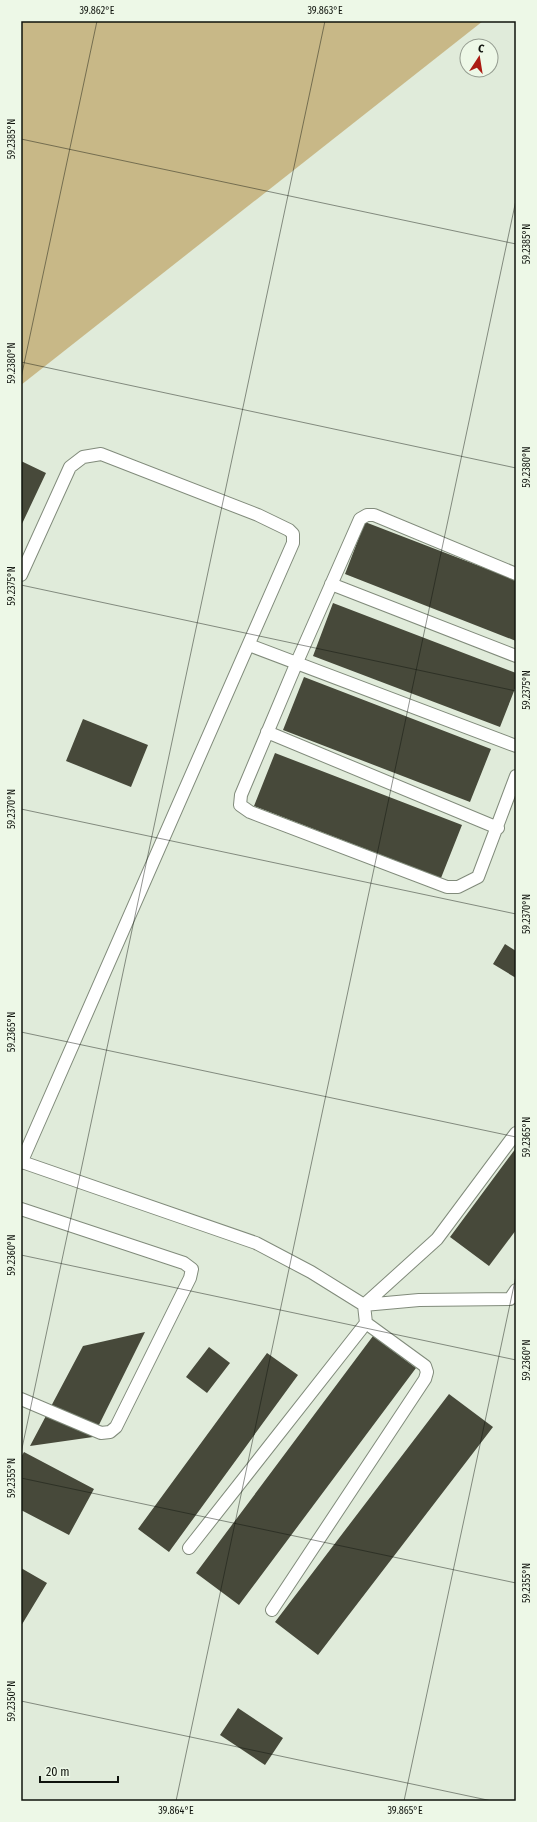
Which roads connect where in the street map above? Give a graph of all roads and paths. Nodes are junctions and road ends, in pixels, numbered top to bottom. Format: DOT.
graph roads {
  1 [pos="516,574"];
  2 [pos="21,575"];
  3 [pos="331,584"];
  4 [pos="249,645"];
  5 [pos="516,656"];
  6 [pos="297,662"];
  7 [pos="267,732"];
  8 [pos="516,746"];
  9 [pos="516,776"];
  10 [pos="498,828"];
  11 [pos="516,1133"];
  12 [pos="21,1163"];
  13 [pos="21,1209"];
  14 [pos="516,1290"];
  15 [pos="364,1305"];
  16 [pos="366,1323"];
  17 [pos="21,1399"];
  18 [pos="189,1548"];
  19 [pos="272,1610"];
  1 -- 3 [label="lane"];
  2 -- 4 [label="lane"];
  3 -- 5 [label="lane"];
  3 -- 6 [label="lane"];
  4 -- 6 [label="lane"];
  4 -- 12 [label="lane"];
  6 -- 7 [label="lane"];
  6 -- 8 [label="lane"];
  7 -- 10 [label="lane"];
  7 -- 10 [label="lane"];
  9 -- 10 [label="lane"];
  11 -- 15 [label="lane"];
  12 -- 15 [label="lane"];
  13 -- 17 [label="lane"];
  14 -- 15 [label="lane"];
  15 -- 16 [label="lane"];
  16 -- 18 [label="lane"];
  16 -- 19 [label="lane"];
}
